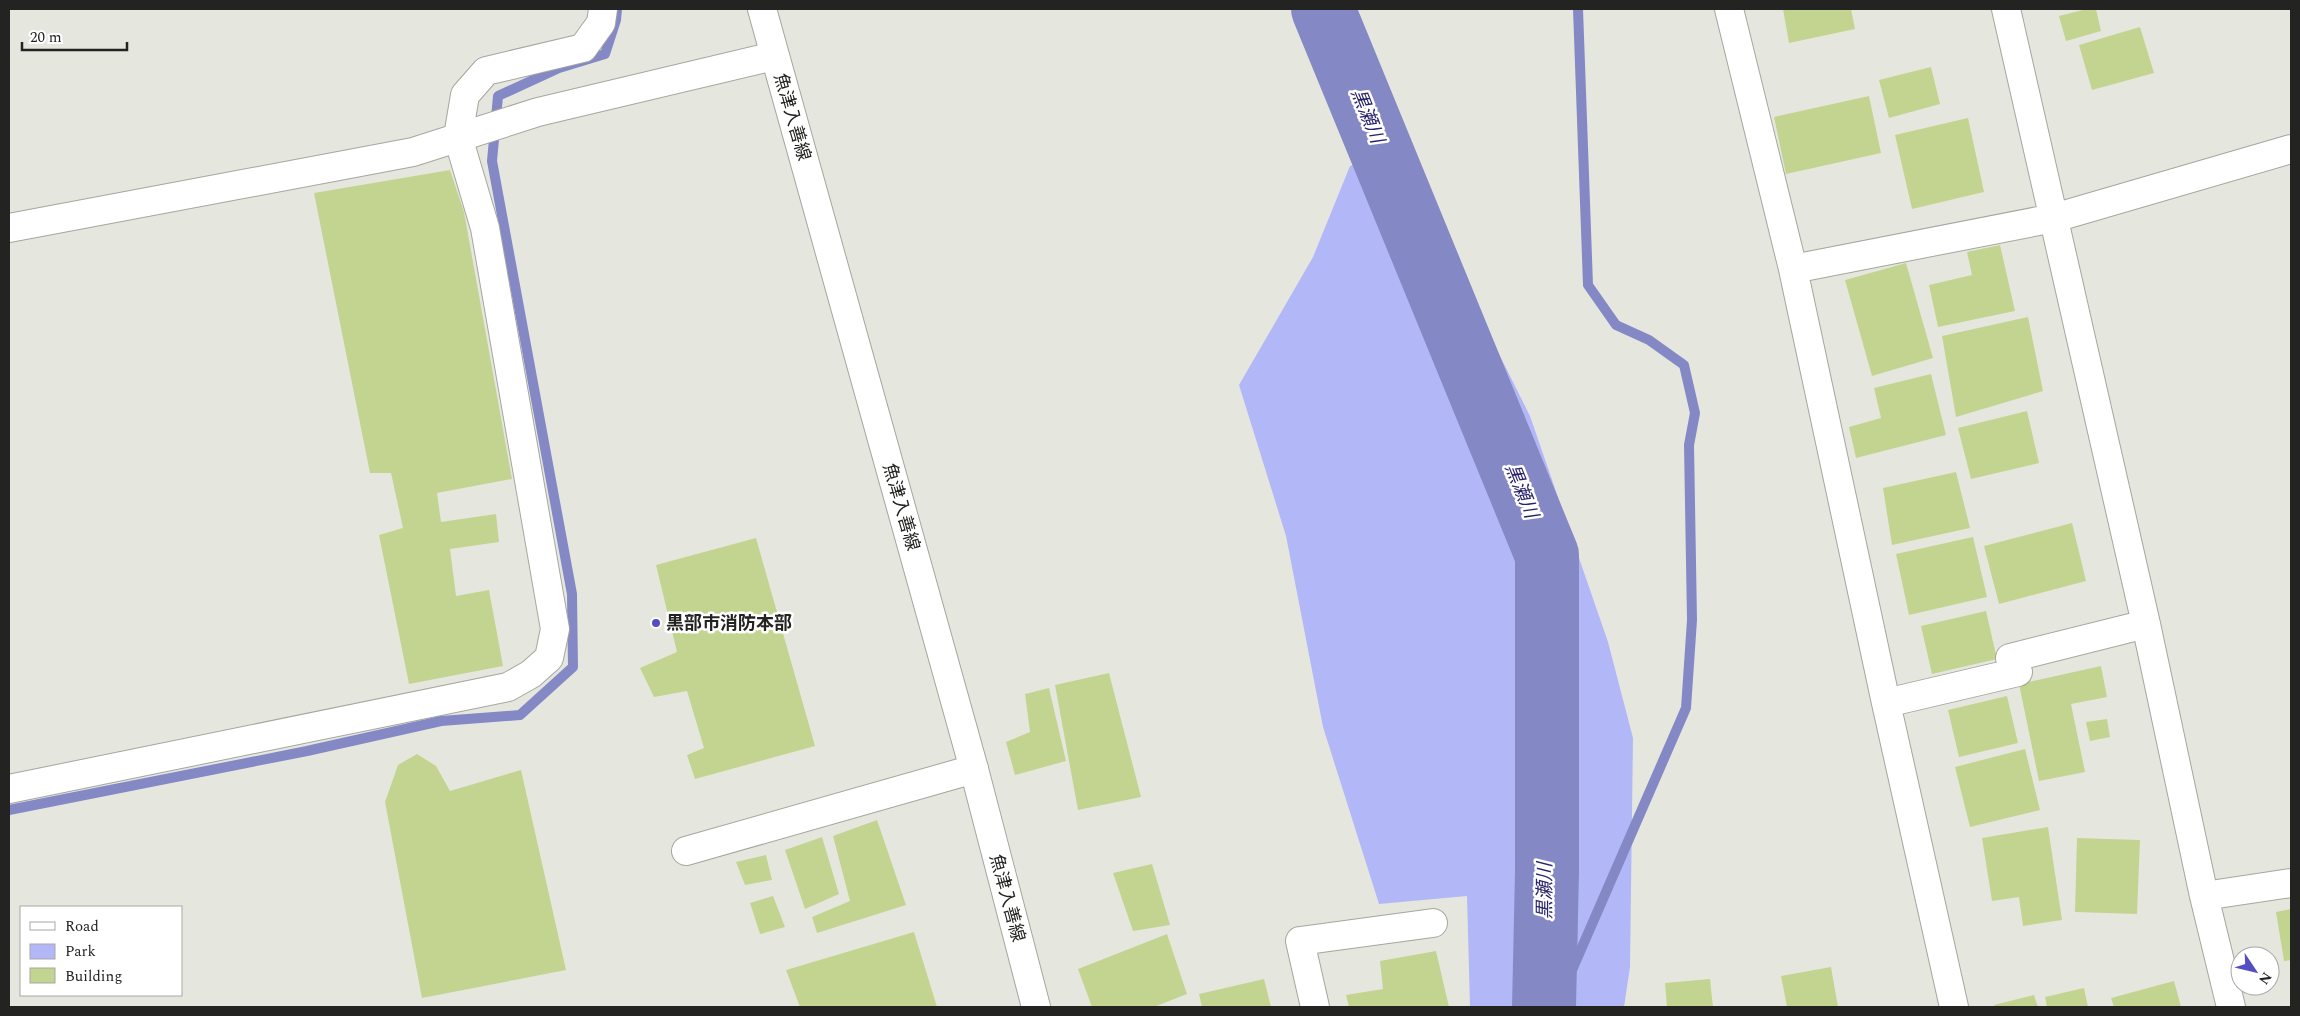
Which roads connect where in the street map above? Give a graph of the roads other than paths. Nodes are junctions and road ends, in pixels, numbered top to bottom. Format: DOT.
graph roads {
  1 [pos="603,9"];
  2 [pos="762,9"];
  3 [pos="1729,9"];
  4 [pos="2006,9"];
  5 [pos="774,56"];
  6 [pos="458,138"];
  7 [pos="2291,149"];
  8 [pos="2054,218"];
  9 [pos="9,228"];
  10 [pos="1793,269"];
  11 [pos="2146,624"];
  12 [pos="1886,703"];
  13 [pos="974,769"];
  14 [pos="9,789"];
  15 [pos="686,851"];
  16 [pos="2291,884"];
  17 [pos="2204,896"];
  18 [pos="1433,923"];
  19 [pos="1036,1007"];
  20 [pos="1315,1007"];
  21 [pos="1954,1007"];
  22 [pos="2231,1007"];
  1 -- 6 [label="street"];
  2 -- 5 [label="street, 魚津入善線"];
  3 -- 10 [label="street"];
  4 -- 8 [label="street"];
  5 -- 6 [label="street"];
  5 -- 13 [label="street, 魚津入善線"];
  6 -- 9 [label="street"];
  6 -- 14 [label="street"];
  7 -- 8 [label="street"];
  8 -- 10 [label="street"];
  8 -- 11 [label="street"];
  10 -- 12 [label="street"];
  11 -- 12 [label="street"];
  11 -- 17 [label="street"];
  12 -- 21 [label="street"];
  13 -- 15 [label="street"];
  13 -- 19 [label="street, 魚津入善線"];
  16 -- 17 [label="street"];
  17 -- 22 [label="street"];
  18 -- 20 [label="street"];
}
